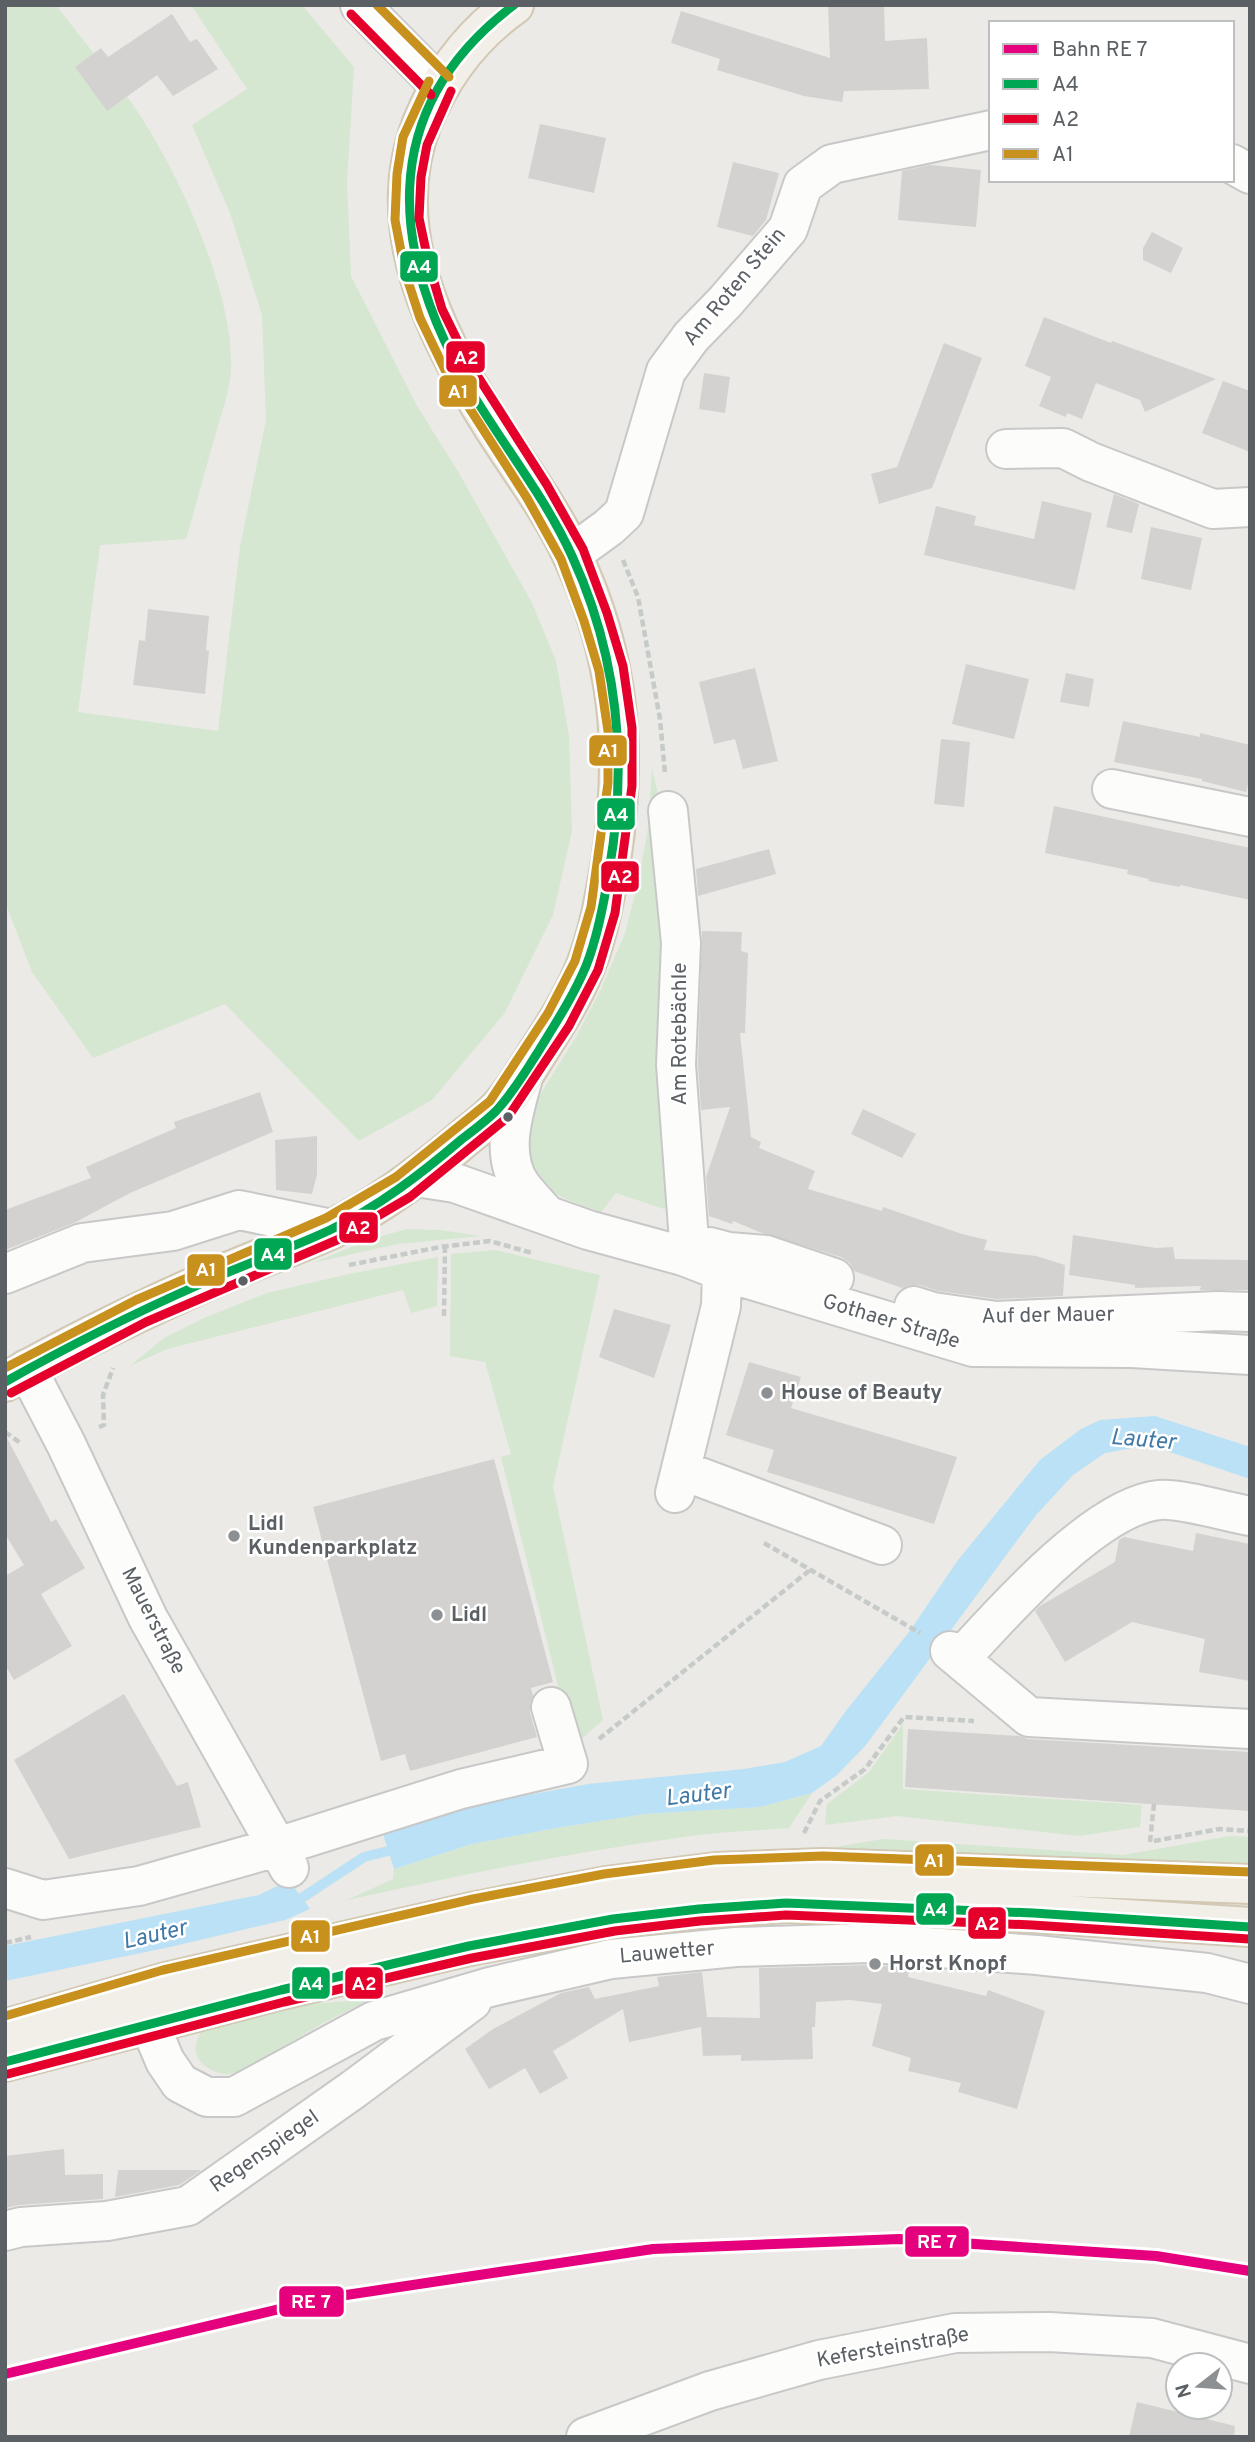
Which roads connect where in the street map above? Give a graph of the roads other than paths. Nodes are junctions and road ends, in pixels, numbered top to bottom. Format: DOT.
graph roads {
  1 [pos="360,5"];
  2 [pos="514,5"];
  3 [pos="440,86"];
  4 [pos="989,130"];
  5 [pos="1234,165"];
  6 [pos="1250,174"];
  7 [pos="1006,449"];
  8 [pos="1250,507"];
  9 [pos="572,554"];
  10 [pos="1112,789"];
  11 [pos="668,811"];
  12 [pos="1250,817"];
  13 [pos="525,1073"];
  14 [pos="416,1177"];
  15 [pos="545,1213"];
  16 [pos="332,1228"];
  17 [pos="686,1248"];
  18 [pos="732,1274"];
  19 [pos="5,1275"];
  20 [pos="1250,1312"];
  21 [pos="1250,1355"];
  22 [pos="16,1376"];
  23 [pos="1250,1516"];
  24 [pos="882,1545"];
  25 [pos="551,1707"];
  26 [pos="1250,1728"];
  27 [pos="283,1857"];
  28 [pos="1250,1884"];
  29 [pos="5,1888"];
  30 [pos="1250,1927"];
  31 [pos="1250,1984"];
  32 [pos="491,1987"];
  33 [pos="149,2023"];
  34 [pos="5,2029"];
  35 [pos="5,2062"];
  36 [pos="5,2231"];
  37 [pos="1250,2364"];
  38 [pos="586,2437"];
  1 -- 3 [label="street"];
  2 -- 3 [label="main road"];
  3 -- 9 [label="main road"];
  4 -- 9 [label="street, Am Roten Stein"];
  5 -- 6 [label="street"];
  7 -- 8 [label="street"];
  9 -- 13 [label="main road"];
  10 -- 12 [label="street"];
  11 -- 17 [label="street, Am Rotebächle"];
  13 -- 14 [label="main road"];
  13 -- 15 [label="street, Gothaer Straße"];
  14 -- 15 [label="street, Gothaer Straße"];
  14 -- 16 [label="main road"];
  15 -- 17 [label="street, Gothaer Straße"];
  16 -- 19 [label="street"];
  16 -- 22 [label="main road"];
  17 -- 18 [label="street, Gothaer Straße"];
  17 -- 20 [label="street, Auf der Mauer"];
  18 -- 21 [label="street, Gothaer Straße"];
  18 -- 24 [label="street"];
  22 -- 27 [label="street, Mauerstraße"];
  23 -- 26 [label="street"];
  25 -- 27 [label="street"];
  27 -- 29 [label="street"];
  28 -- 34 [label="main road"];
  30 -- 33 [label="main road"];
  31 -- 32 [label="street, Lauwetter"];
  32 -- 33 [label="street, Lauwetter"];
  32 -- 36 [label="street, Regenspiegel"];
  33 -- 35 [label="main road"];
  37 -- 38 [label="street, Kefersteinstraße"];
}
